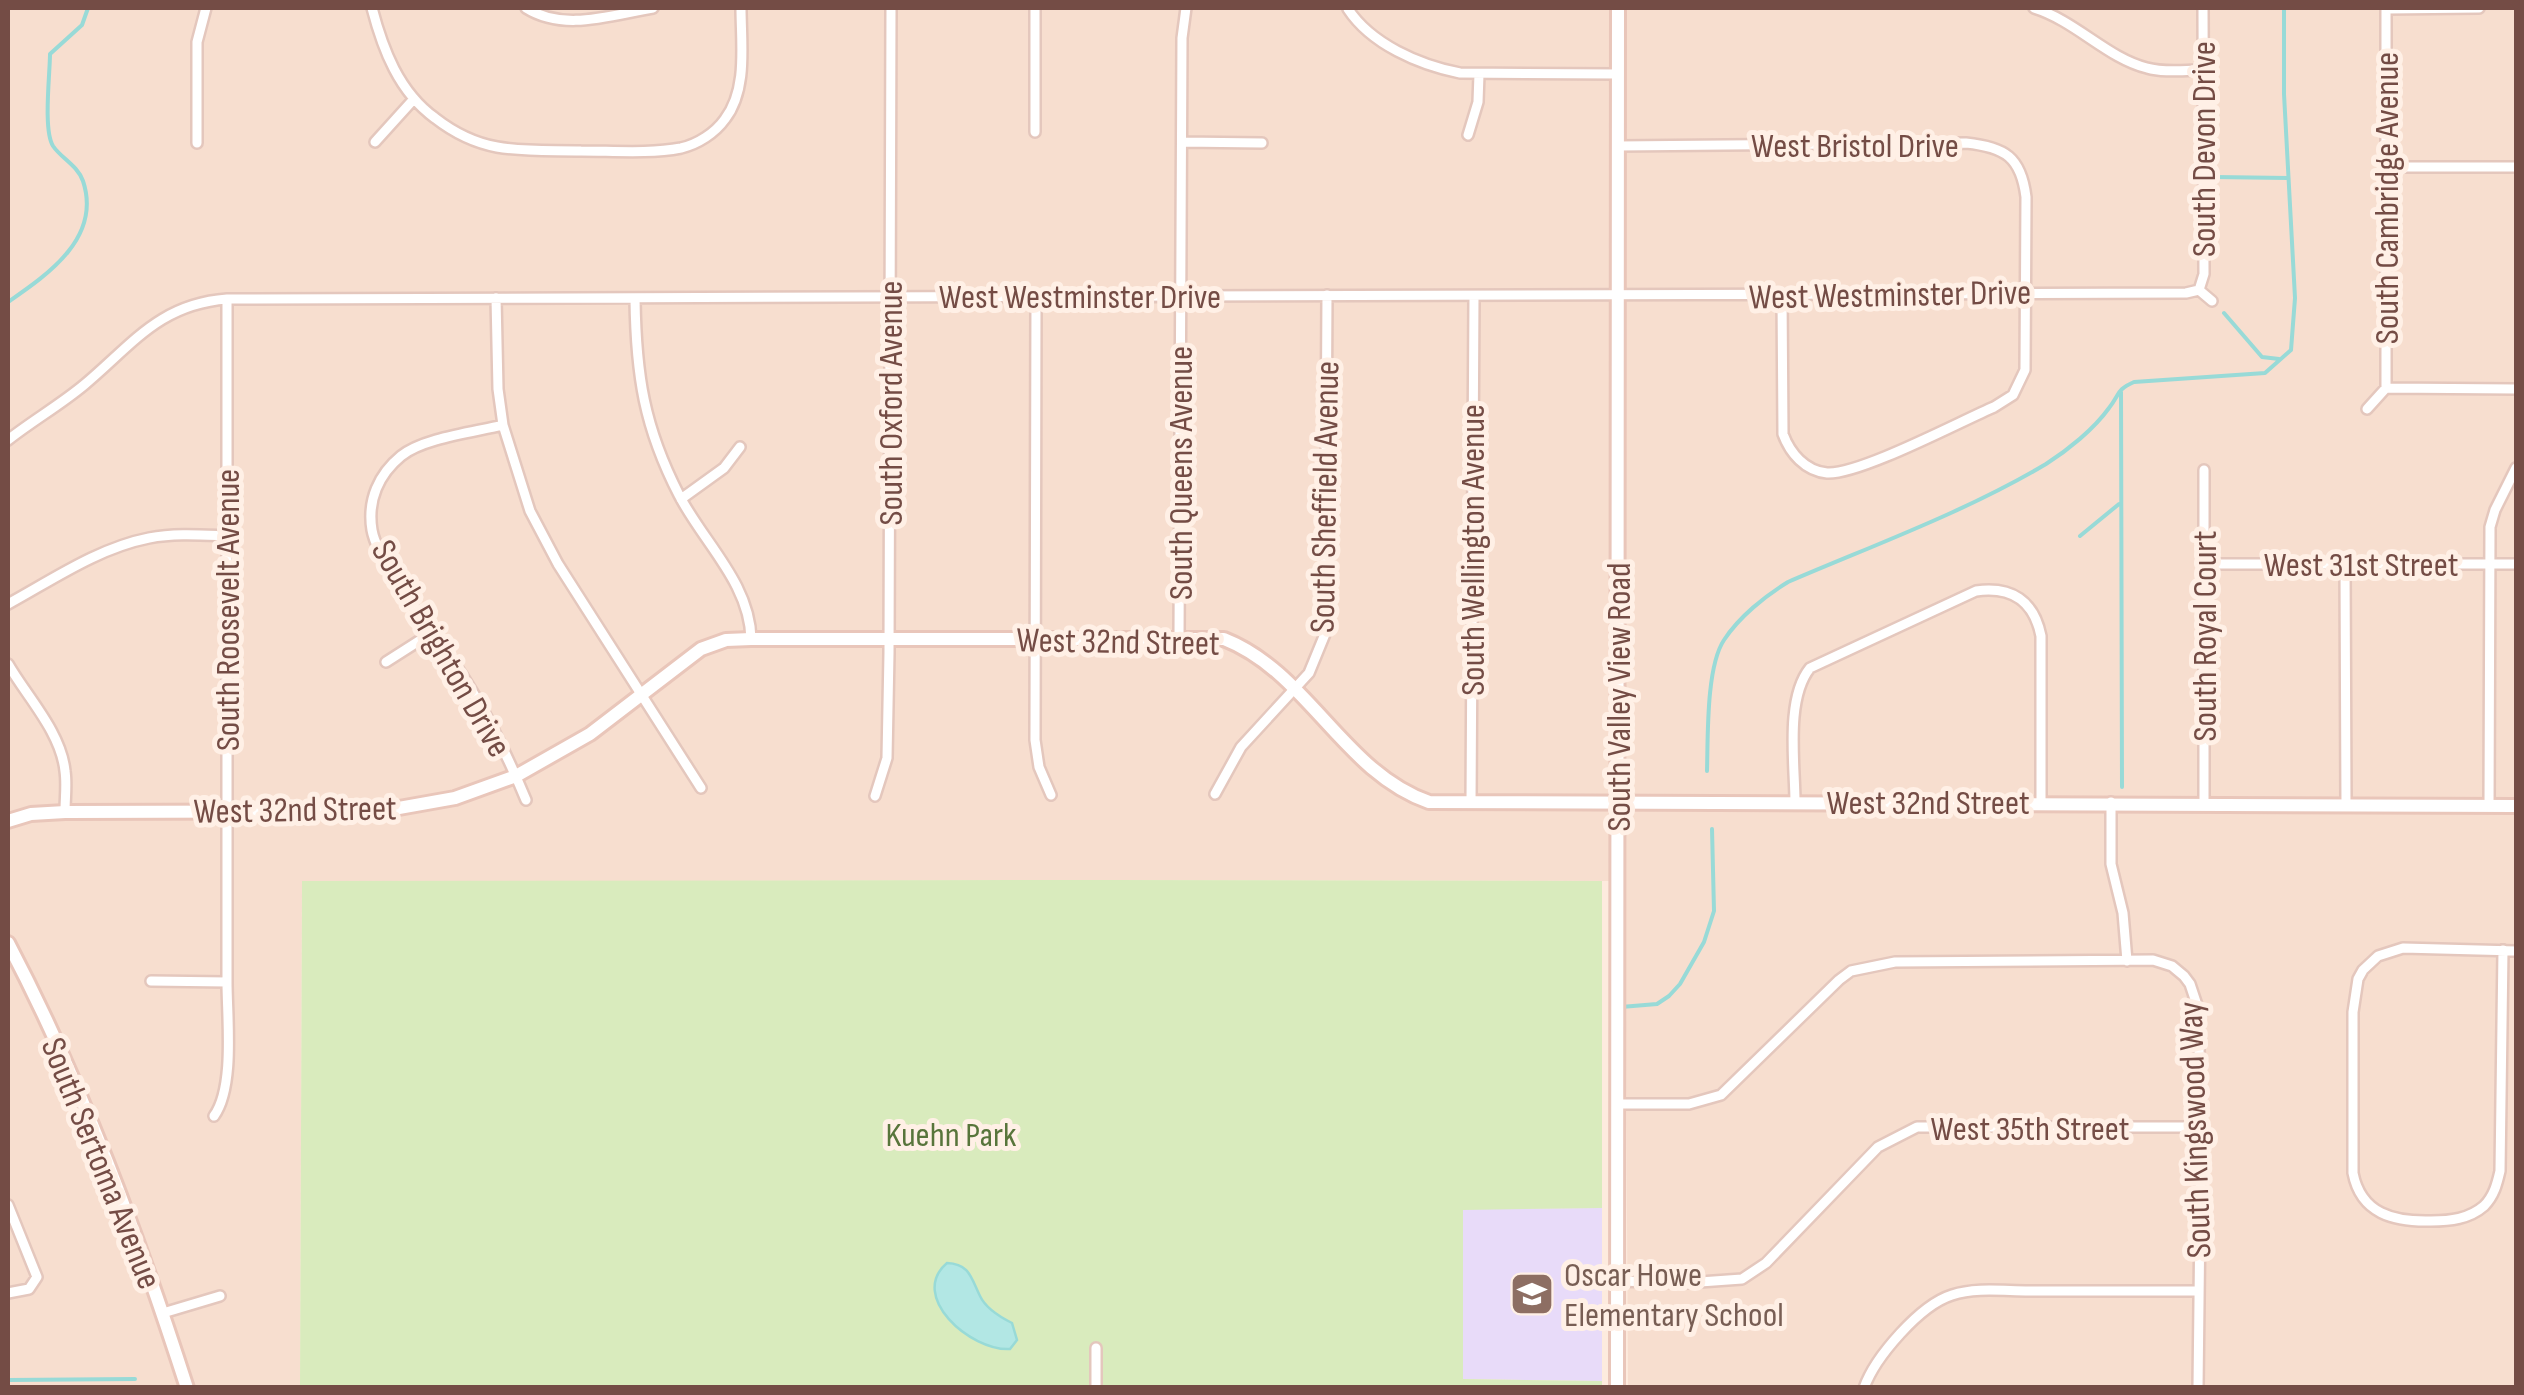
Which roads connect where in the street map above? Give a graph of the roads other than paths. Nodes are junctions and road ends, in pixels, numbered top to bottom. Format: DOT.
graph roads {
  1 [pos="206,8"];
  2 [pos="372,8"];
  3 [pos="526,8"];
  4 [pos="653,8"];
  5 [pos="741,8"];
  6 [pos="891,8"];
  7 [pos="1035,8"];
  8 [pos="1186,8"];
  9 [pos="1348,8"];
  10 [pos="1618,8"];
  11 [pos="2034,8"];
  12 [pos="2202,8"];
  13 [pos="2386,8"];
  14 [pos="2478,8"];
  15 [pos="2202,70"];
  16 [pos="1479,74"];
  17 [pos="1618,74"];
  18 [pos="414,100"];
  19 [pos="1036,132"];
  20 [pos="1468,135"];
  21 [pos="376,142"];
  22 [pos="1182,142"];
  23 [pos="197,143"];
  24 [pos="1262,143"];
  25 [pos="1618,146"];
  26 [pos="2386,167"];
  27 [pos="2516,167"];
  28 [pos="2199,290"];
  29 [pos="2026,292"];
  30 [pos="1181,295"];
  31 [pos="1782,295"];
  32 [pos="890,296"];
  33 [pos="1036,296"];
  34 [pos="1327,296"];
  35 [pos="1474,296"];
  36 [pos="1618,296"];
  37 [pos="227,298"];
  38 [pos="496,298"];
  39 [pos="635,299"];
  40 [pos="2212,301"];
  41 [pos="2386,388"];
  42 [pos="2516,389"];
  43 [pos="2366,409"];
  44 [pos="503,425"];
  45 [pos="8,440"];
  46 [pos="740,447"];
  47 [pos="2516,468"];
  48 [pos="2204,470"];
  49 [pos="681,499"];
  50 [pos="227,536"];
  51 [pos="2205,564"];
  52 [pos="2489,564"];
  53 [pos="2516,564"];
  54 [pos="2346,565"];
  55 [pos="8,604"];
  56 [pos="433,632"];
  57 [pos="1032,638"];
  58 [pos="1179,638"];
  59 [pos="750,639"];
  60 [pos="889,639"];
  61 [pos="386,662"];
  62 [pos="8,664"];
  63 [pos="1294,690"];
  64 [pos="639,694"];
  65 [pos="516,776"];
  66 [pos="702,788"];
  67 [pos="1215,794"];
  68 [pos="1051,795"];
  69 [pos="875,796"];
  70 [pos="526,800"];
  71 [pos="2042,802"];
  72 [pos="2111,802"];
  73 [pos="1471,803"];
  74 [pos="1795,803"];
  75 [pos="2204,803"];
  76 [pos="1619,804"];
  77 [pos="2346,805"];
  78 [pos="2490,806"];
  79 [pos="2516,806"];
  80 [pos="65,812"];
  81 [pos="228,812"];
  82 [pos="8,821"];
  83 [pos="8,943"];
  84 [pos="2503,950"];
  85 [pos="2516,951"];
  86 [pos="2127,961"];
  87 [pos="151,981"];
  88 [pos="227,982"];
  89 [pos="1618,1104"];
  90 [pos="214,1116"];
  91 [pos="2201,1127"];
  92 [pos="8,1205"];
  93 [pos="1618,1281"];
  94 [pos="2198,1291"];
  95 [pos="8,1293"];
  96 [pos="220,1296"];
  97 [pos="163,1314"];
  98 [pos="1096,1348"];
  99 [pos="187,1388"];
  100 [pos="1096,1388"];
  101 [pos="1618,1388"];
  102 [pos="1864,1388"];
  103 [pos="2198,1388"];
  1 -- 23 [label="street"];
  2 -- 18 [label="street"];
  3 -- 4 [label="street"];
  5 -- 18 [label="street"];
  6 -- 32 [label="street, South Oxford Avenue"];
  7 -- 19 [label="street"];
  8 -- 22 [label="street, South Queens Avenue"];
  9 -- 16 [label="street"];
  10 -- 17 [label="street, South Valley View Road"];
  11 -- 15 [label="street"];
  12 -- 15 [label="street, South Devon Drive"];
  13 -- 14 [label="street"];
  13 -- 26 [label="street, South Cambridge Avenue"];
  15 -- 28 [label="street, South Devon Drive"];
  16 -- 17 [label="street"];
  16 -- 20 [label="street"];
  17 -- 25 [label="street, South Valley View Road"];
  18 -- 21 [label="street"];
  22 -- 24 [label="street"];
  22 -- 30 [label="street, South Queens Avenue"];
  25 -- 29 [label="street, West Bristol Drive"];
  25 -- 36 [label="street, South Valley View Road"];
  26 -- 27 [label="street"];
  26 -- 41 [label="street, South Cambridge Avenue"];
  28 -- 29 [label="street, West Westminster Drive"];
  28 -- 40 [label="street"];
  29 -- 31 [label="street, West Westminster Drive"];
  29 -- 31 [label="street, West Bristol Drive"];
  30 -- 33 [label="street, West Westminster Drive"];
  30 -- 34 [label="street, West Westminster Drive"];
  30 -- 58 [label="street, South Queens Avenue"];
  31 -- 36 [label="street, West Westminster Drive"];
  32 -- 33 [label="street, West Westminster Drive"];
  32 -- 39 [label="street, West Westminster Drive"];
  32 -- 60 [label="street, South Oxford Avenue"];
  33 -- 57 [label="street"];
  34 -- 35 [label="street, West Westminster Drive"];
  34 -- 63 [label="street, South Sheffield Avenue"];
  35 -- 36 [label="street, West Westminster Drive"];
  35 -- 73 [label="street, South Wellington Avenue"];
  36 -- 76 [label="street, South Valley View Road"];
  37 -- 38 [label="street, West Westminster Drive"];
  37 -- 45 [label="street, West Westminster Drive"];
  37 -- 50 [label="street, South Roosevelt Avenue"];
  38 -- 39 [label="street, West Westminster Drive"];
  38 -- 44 [label="street"];
  39 -- 49 [label="street"];
  41 -- 42 [label="street"];
  41 -- 43 [label="street"];
  44 -- 56 [label="street, South Brighton Drive"];
  44 -- 64 [label="street"];
  46 -- 49 [label="street"];
  47 -- 52 [label="street"];
  48 -- 51 [label="street, South Royal Court"];
  49 -- 59 [label="street"];
  50 -- 55 [label="street"];
  50 -- 81 [label="street, South Roosevelt Avenue"];
  51 -- 54 [label="street, West 31st Street"];
  51 -- 75 [label="street, South Royal Court"];
  52 -- 53 [label="street, West 31st Street"];
  52 -- 54 [label="street, West 31st Street"];
  52 -- 78 [label="street"];
  54 -- 77 [label="street"];
  56 -- 61 [label="street"];
  56 -- 65 [label="street, South Brighton Drive"];
  57 -- 58 [label="street, West 32nd Street"];
  57 -- 60 [label="street, West 32nd Street"];
  57 -- 68 [label="street"];
  58 -- 63 [label="street, West 32nd Street"];
  59 -- 60 [label="street, West 32nd Street"];
  59 -- 64 [label="street, West 32nd Street"];
  60 -- 69 [label="street, South Oxford Avenue"];
  62 -- 80 [label="street"];
  63 -- 67 [label="street, South Sheffield Avenue"];
  63 -- 73 [label="street, West 32nd Street"];
  64 -- 65 [label="street, West 32nd Street"];
  64 -- 66 [label="street"];
  65 -- 70 [label="street, South Brighton Drive"];
  65 -- 81 [label="street, West 32nd Street"];
  71 -- 72 [label="street, West 32nd Street"];
  71 -- 74 [label="street, West 32nd Street"];
  71 -- 74 [label="street"];
  72 -- 75 [label="street, West 32nd Street"];
  72 -- 86 [label="street"];
  73 -- 76 [label="street, West 32nd Street"];
  74 -- 76 [label="street, West 32nd Street"];
  75 -- 77 [label="street, West 32nd Street"];
  76 -- 89 [label="street, South Valley View Road"];
  77 -- 78 [label="street, West 32nd Street"];
  78 -- 79 [label="street, West 32nd Street"];
  80 -- 81 [label="street, West 32nd Street"];
  80 -- 82 [label="street, West 32nd Street"];
  81 -- 88 [label="street, South Roosevelt Avenue"];
  83 -- 97 [label="street, South Sertoma Avenue"];
  84 -- 84 [label="street"];
  84 -- 85 [label="street"];
  86 -- 89 [label="street, South Kingswood Way"];
  86 -- 91 [label="street, South Kingswood Way"];
  87 -- 88 [label="street"];
  88 -- 90 [label="street, South Roosevelt Avenue"];
  89 -- 93 [label="street, South Valley View Road"];
  91 -- 93 [label="street, West 35th Street"];
  91 -- 94 [label="street, South Kingswood Way"];
  92 -- 95 [label="street"];
  93 -- 101 [label="street, South Valley View Road"];
  94 -- 102 [label="street"];
  94 -- 103 [label="street, South Kingswood Way"];
  96 -- 97 [label="street"];
  97 -- 99 [label="street, South Sertoma Avenue"];
  98 -- 100 [label="street"];
}
